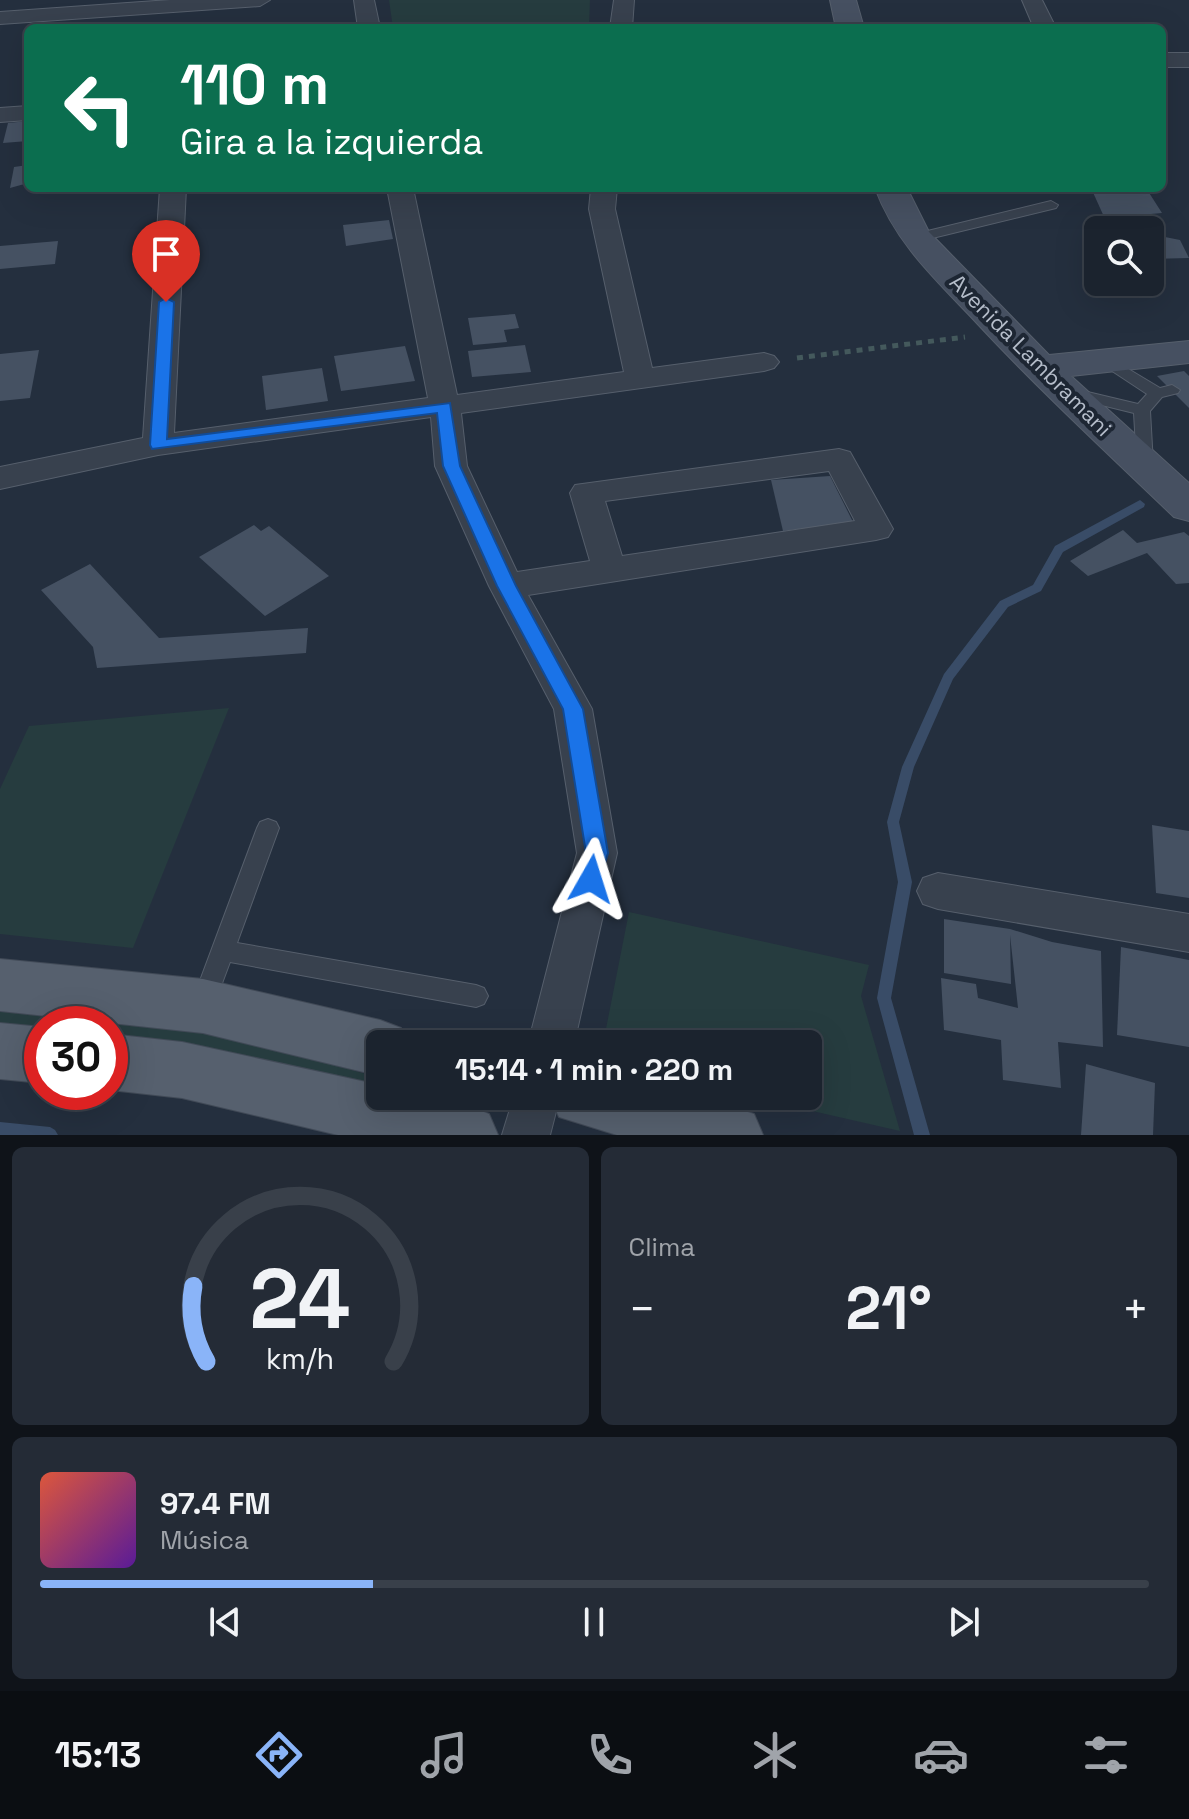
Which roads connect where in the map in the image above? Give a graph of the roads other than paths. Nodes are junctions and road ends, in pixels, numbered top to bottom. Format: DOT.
graph roads {
  1 [pos="260,0"];
  2 [pos="364,0"];
  3 [pos="624,0"];
  4 [pos="843,0"];
  5 [pos="1032,0"];
  6 [pos="177,17"];
  7 [pos="0,18"];
  8 [pos="368,24"];
  9 [pos="621,24"];
  10 [pos="849,24"];
  11 [pos="1043,24"];
  12 [pos="1166,60"];
  13 [pos="1189,60"];
  14 [pos="24,113"];
  15 [pos="0,115"];
  16 [pos="173,192"];
  17 [pos="401,192"];
  18 [pos="604,192"];
  19 [pos="893,192"];
  20 [pos="1051,205"];
  21 [pos="916,238"];
  22 [pos="1189,352"];
  23 [pos="1105,360"];
  24 [pos="764,362"];
  25 [pos="640,378"];
  26 [pos="1052,380"];
  27 [pos="445,407"];
  28 [pos="1142,410"];
  29 [pos="158,445"];
  30 [pos="1146,467"];
  31 [pos="0,478"];
  32 [pos="1189,507"];
  33 [pos="610,571"];
  34 [pos="506,586"];
  35 [pos="268,828"];
  36 [pos="938,891"];
  37 [pos="1189,933"];
  38 [pos="223,951"];
  39 [pos="0,985"];
  40 [pos="476,996"];
  41 [pos="203,1006"];
  42 [pos="554,1030"];
  43 [pos="366,1045"];
  44 [pos="0,1051"];
  45 [pos="24,1053"];
  46 [pos="128,1064"];
  47 [pos="533,1110"];
  48 [pos="635,1110"];
  49 [pos="467,1135"];
  50 [pos="526,1135"];
  51 [pos="732,1135"];
  1 -- 6 [label="street"];
  2 -- 8 [label="street"];
  3 -- 9 [label="street"];
  4 -- 10 [label="main road"];
  5 -- 11 [label="street"];
  6 -- 7 [label="street"];
  12 -- 13 [label="street"];
  14 -- 15 [label="street"];
  16 -- 29 [label="street"];
  17 -- 27 [label="street"];
  18 -- 25 [label="street"];
  19 -- 21 [label="main road, Avenida Lambramani"];
  20 -- 21 [label="lane"];
  21 -- 26 [label="main road, Avenida Lambramani"];
  22 -- 23 [label="main road"];
  23 -- 26 [label="main road"];
  23 -- 28 [label="lane"];
  24 -- 25 [label="street"];
  25 -- 27 [label="street"];
  26 -- 28 [label="lane"];
  26 -- 30 [label="main road, Avenida Lambramani"];
  27 -- 29 [label="street"];
  27 -- 34 [label="street"];
  28 -- 30 [label="lane"];
  29 -- 31 [label="street"];
  30 -- 32 [label="main road, Avenida Lambramani"];
  33 -- 33 [label="street"];
  33 -- 34 [label="street"];
  34 -- 42 [label="street"];
  35 -- 38 [label="lane"];
  36 -- 37 [label="street"];
  38 -- 40 [label="lane"];
  38 -- 41 [label="lane"];
  39 -- 41 [label="main road"];
  41 -- 43 [label="main road"];
  44 -- 45 [label="main road"];
  46 -- 49 [label="main road"];
  47 -- 50 [label="street"];
  48 -- 51 [label="main road"];
}
